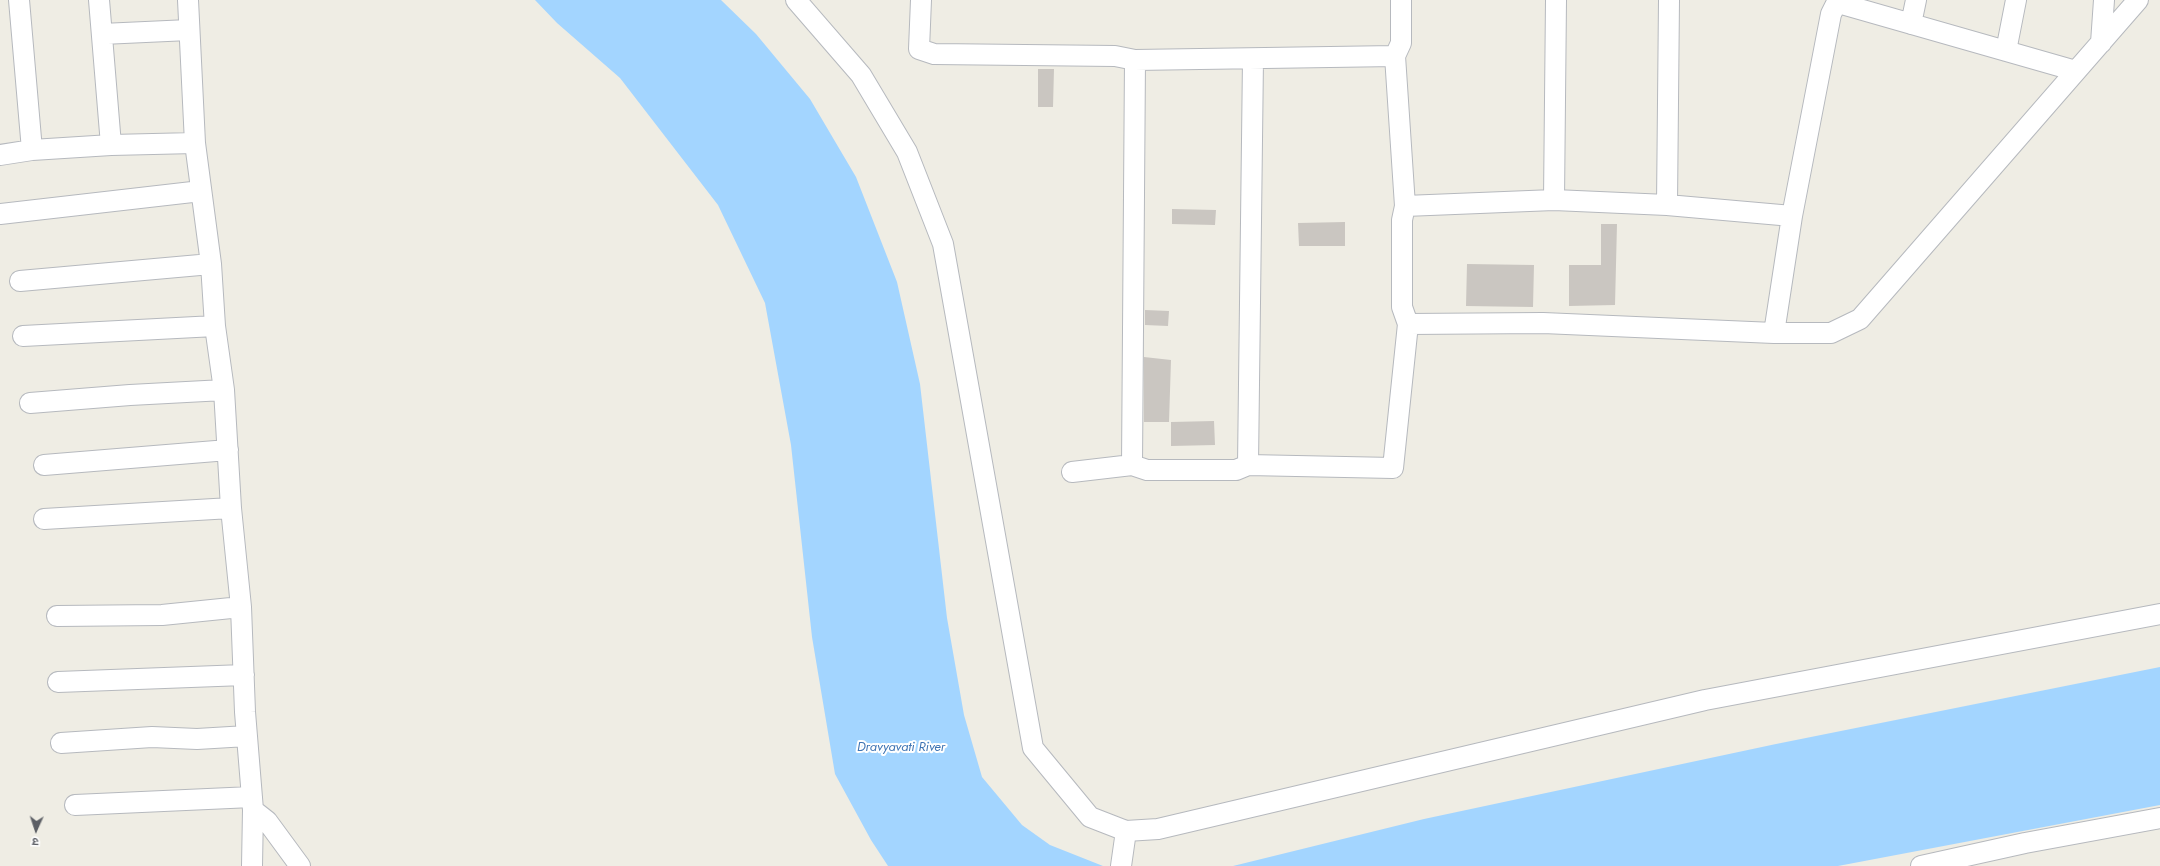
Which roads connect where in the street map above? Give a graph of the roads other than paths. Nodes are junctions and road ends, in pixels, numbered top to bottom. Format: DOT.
graph roads {
  1 [pos="19,0"];
  2 [pos="99,0"];
  3 [pos="188,0"];
  4 [pos="796,0"];
  5 [pos="921,0"];
  6 [pos="1401,0"];
  7 [pos="1556,0"];
  8 [pos="1669,0"];
  9 [pos="1916,0"];
  10 [pos="2016,0"];
  11 [pos="2104,0"];
  12 [pos="2138,0"];
  13 [pos="1838,1"];
  14 [pos="1911,24"];
  15 [pos="189,30"];
  16 [pos="102,34"];
  17 [pos="2101,43"];
  18 [pos="2006,51"];
  19 [pos="1396,56"];
  20 [pos="1253,59"];
  21 [pos="1135,60"];
  22 [pos="2076,72"];
  23 [pos="194,143"];
  24 [pos="111,145"];
  25 [pos="32,150"];
  26 [pos="0,155"];
  27 [pos="201,191"];
  28 [pos="1554,200"];
  29 [pos="1667,205"];
  30 [pos="1405,206"];
  31 [pos="0,214"];
  32 [pos="1792,216"];
  33 [pos="211,264"];
  34 [pos="20,281"];
  35 [pos="1408,324"];
  36 [pos="215,326"];
  37 [pos="1774,333"];
  38 [pos="22,336"];
  39 [pos="224,390"];
  40 [pos="30,403"];
  41 [pos="228,450"];
  42 [pos="1132,464"];
  43 [pos="1248,465"];
  44 [pos="44,466"];
  45 [pos="1072,472"];
  46 [pos="231,508"];
  47 [pos="44,519"];
  48 [pos="241,607"];
  49 [pos="2160,614"];
  50 [pos="57,616"];
  51 [pos="244,676"];
  52 [pos="58,682"];
  53 [pos="247,736"];
  54 [pos="61,743"];
  55 [pos="253,804"];
  56 [pos="75,805"];
  57 [pos="2160,818"];
  58 [pos="1126,832"];
  59 [pos="252,866"];
  60 [pos="300,866"];
  61 [pos="1121,866"];
  62 [pos="1921,866"];
  1 -- 25 [label="street"];
  2 -- 16 [label="street"];
  3 -- 15 [label="street"];
  4 -- 58 [label="street"];
  5 -- 21 [label="street"];
  6 -- 19 [label="street"];
  7 -- 28 [label="street"];
  8 -- 29 [label="street"];
  9 -- 14 [label="street"];
  10 -- 18 [label="street"];
  11 -- 17 [label="street"];
  12 -- 17 [label="street"];
  13 -- 14 [label="street"];
  13 -- 32 [label="street"];
  14 -- 18 [label="street"];
  15 -- 16 [label="street"];
  15 -- 23 [label="street"];
  16 -- 24 [label="street"];
  17 -- 22 [label="street"];
  18 -- 22 [label="street"];
  19 -- 20 [label="street"];
  19 -- 30 [label="street"];
  20 -- 21 [label="street"];
  20 -- 43 [label="street"];
  21 -- 42 [label="street"];
  22 -- 37 [label="street"];
  23 -- 24 [label="street"];
  23 -- 27 [label="street"];
  24 -- 25 [label="street"];
  25 -- 26 [label="street"];
  27 -- 31 [label="street"];
  27 -- 33 [label="street"];
  28 -- 29 [label="street"];
  28 -- 30 [label="street"];
  29 -- 32 [label="street"];
  30 -- 35 [label="street"];
  32 -- 37 [label="street"];
  33 -- 34 [label="street"];
  33 -- 36 [label="street"];
  35 -- 37 [label="street"];
  35 -- 43 [label="street"];
  36 -- 38 [label="street"];
  36 -- 39 [label="street"];
  39 -- 40 [label="street"];
  39 -- 41 [label="street"];
  41 -- 44 [label="street"];
  41 -- 46 [label="street"];
  42 -- 43 [label="street"];
  42 -- 45 [label="street"];
  46 -- 47 [label="street"];
  46 -- 48 [label="street"];
  48 -- 50 [label="street"];
  48 -- 51 [label="street"];
  49 -- 58 [label="street"];
  51 -- 52 [label="street"];
  51 -- 53 [label="street"];
  53 -- 54 [label="street"];
  53 -- 55 [label="street"];
  55 -- 56 [label="street"];
  55 -- 59 [label="street"];
  55 -- 60 [label="street"];
  57 -- 62 [label="street"];
  58 -- 61 [label="street"];
}
